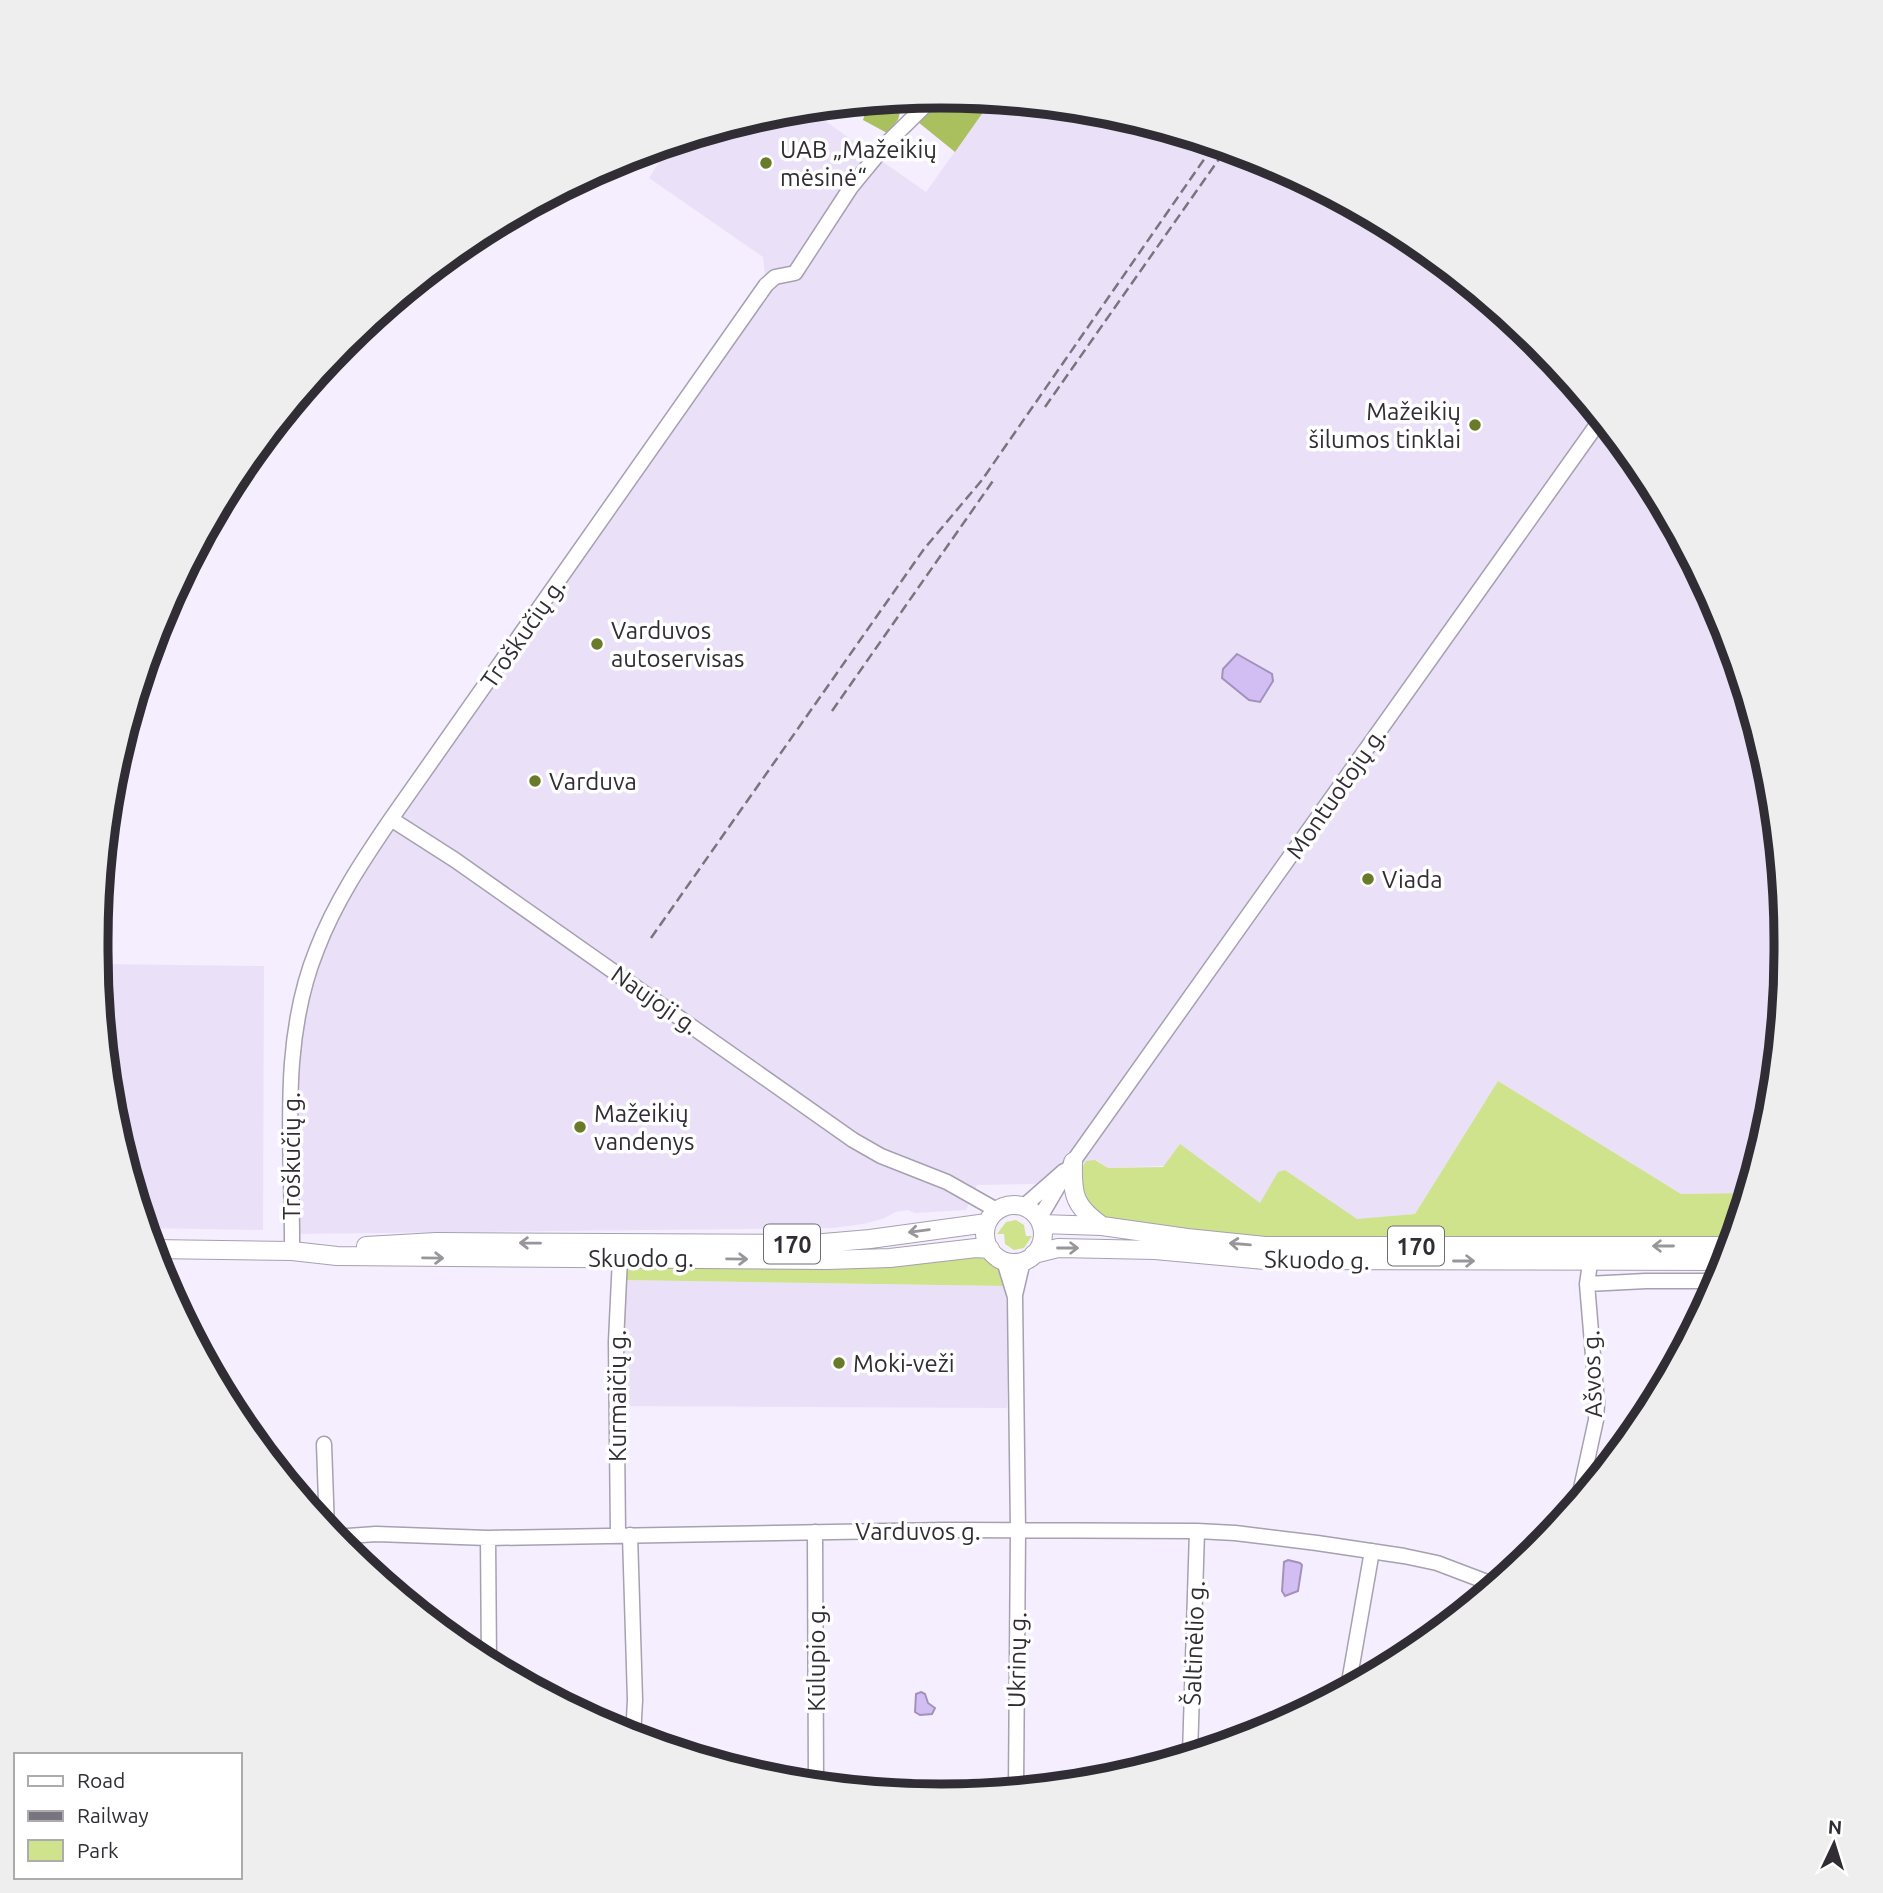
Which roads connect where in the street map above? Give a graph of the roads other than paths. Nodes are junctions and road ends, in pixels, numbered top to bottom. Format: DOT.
graph roads {
  1 [pos="922,109"];
  2 [pos="1596,426"];
  3 [pos="391,819"];
  4 [pos="1072,1164"];
  5 [pos="1023,1207"];
  6 [pos="992,1218"];
  7 [pos="1040,1222"];
  8 [pos="1102,1226"];
  9 [pos="1720,1247"];
  10 [pos="164,1249"];
  11 [pos="989,1249"];
  12 [pos="292,1251"];
  13 [pos="1592,1253"];
  14 [pos="1029,1257"];
  15 [pos="620,1258"];
  16 [pos="1715,1260"];
  17 [pos="1004,1261"];
  18 [pos="1706,1281"];
  19 [pos="1587,1284"];
  20 [pos="1015,1297"];
  21 [pos="324,1444"];
  22 [pos="1582,1484"];
  23 [pos="326,1513"];
  24 [pos="1018,1530"];
  25 [pos="1197,1531"];
  26 [pos="815,1532"];
  27 [pos="624,1535"];
  28 [pos="347,1536"];
  29 [pos="488,1538"];
  30 [pos="1372,1551"];
  31 [pos="1486,1582"];
  32 [pos="489,1650"];
  33 [pos="1350,1677"];
  34 [pos="634,1725"];
  35 [pos="1190,1746"];
  36 [pos="816,1774"];
  37 [pos="1016,1781"];
  1 -- 3 [label="street, Troškučių g."];
  2 -- 4 [label="street, Montuotojų g."];
  3 -- 6 [label="street, Naujoji g."];
  3 -- 12 [label="street, Troškučių g."];
  4 -- 5 [label="street, Montuotojų g."];
  4 -- 7 [label="street, Montuotojų g."];
  4 -- 8 [label="main road"];
  5 -- 6 [label="main road"];
  5 -- 7 [label="main road"];
  6 -- 11 [label="main road"];
  6 -- 12 [label="main road, Skuodo g. / 170, one-way"];
  7 -- 8 [label="main road, Skuodo g. / 170"];
  7 -- 14 [label="main road"];
  13 -- 8 [label="main road, Skuodo g. / 170, one-way"];
  9 -- 13 [label="main road, Skuodo g. / 170, one-way"];
  10 -- 12 [label="main road, Skuodo g. / 170"];
  15 -- 11 [label="main road, Skuodo g. / 170, one-way"];
  11 -- 17 [label="main road"];
  12 -- 15 [label="main road, Skuodo g. / 170, one-way"];
  14 -- 13 [label="main road, Skuodo g. / 170, one-way"];
  13 -- 16 [label="main road, Skuodo g. / 170"];
  13 -- 19 [label="street, Ašvos g."];
  14 -- 17 [label="main road"];
  14 -- 20 [label="street"];
  15 -- 27 [label="street, Kurmaičių g."];
  17 -- 20 [label="street"];
  18 -- 19 [label="street"];
  19 -- 22 [label="street, Ašvos g."];
  20 -- 24 [label="street, Ukrinų g."];
  21 -- 23 [label="street"];
  24 -- 25 [label="street, Varduvos g."];
  24 -- 26 [label="street, Varduvos g."];
  24 -- 37 [label="street, Ukrinų g."];
  25 -- 30 [label="street, Varduvos g."];
  25 -- 35 [label="street, Šaltinėlio g."];
  26 -- 27 [label="street, Varduvos g."];
  26 -- 36 [label="street, Kūlupio g."];
  27 -- 29 [label="street, Varduvos g."];
  27 -- 34 [label="street, Kurmaičių g."];
  28 -- 29 [label="street, Varduvos g."];
  29 -- 32 [label="street"];
  30 -- 31 [label="street, Varduvos g."];
  30 -- 33 [label="street"];
}
